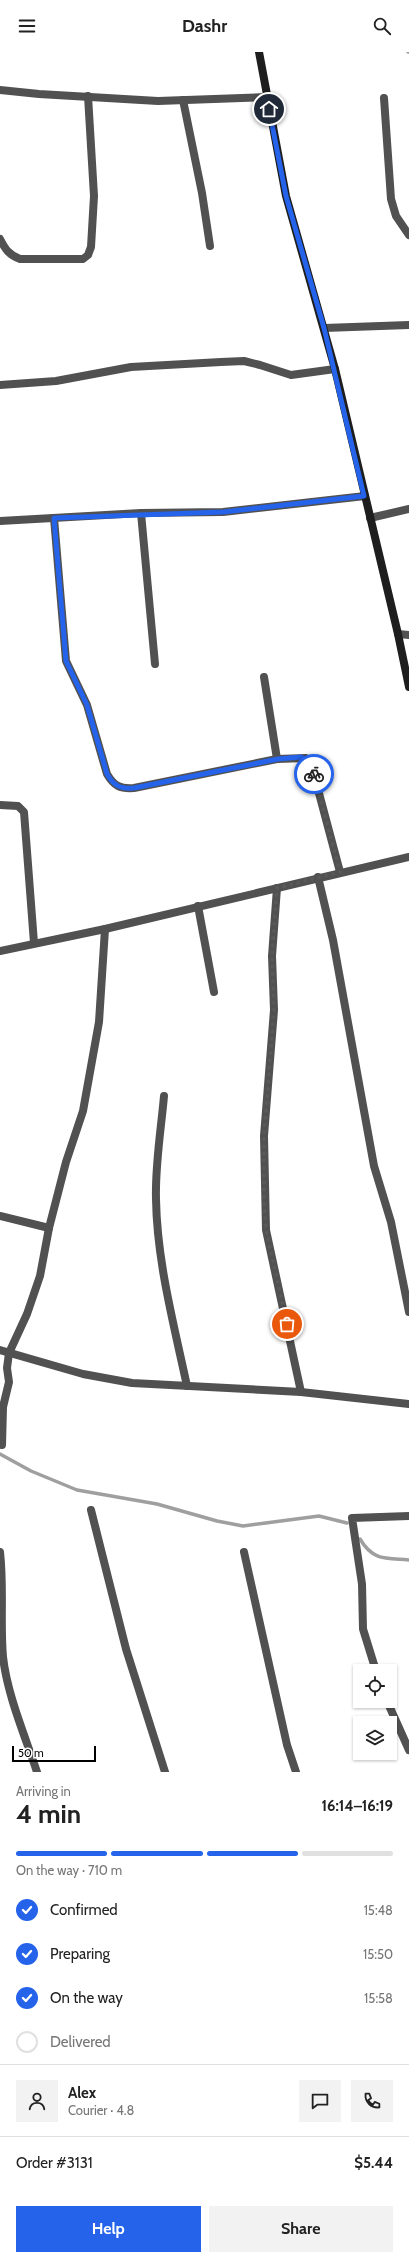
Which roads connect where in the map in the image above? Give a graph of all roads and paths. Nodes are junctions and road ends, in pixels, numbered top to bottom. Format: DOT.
graph roads {
  1 [pos="259,52"];
  2 [pos="0,90"];
  3 [pos="88,96"];
  4 [pos="267,97"];
  5 [pos="384,98"];
  6 [pos="183,100"];
  7 [pos="409,235"];
  8 [pos="0,239"];
  9 [pos="210,246"];
  10 [pos="409,325"];
  11 [pos="324,328"];
  12 [pos="334,369"];
  13 [pos="0,385"];
  14 [pos="364,496"];
  15 [pos="409,509"];
  16 [pos="141,514"];
  17 [pos="54,518"];
  18 [pos="370,518"];
  19 [pos="0,521"];
  20 [pos="398,634"];
  21 [pos="409,635"];
  22 [pos="156,664"];
  23 [pos="264,677"];
  24 [pos="409,687"];
  25 [pos="278,759"];
  26 [pos="0,805"];
  27 [pos="409,857"];
  28 [pos="340,872"];
  29 [pos="318,877"];
  30 [pos="277,888"];
  31 [pos="198,906"];
  32 [pos="105,929"];
  33 [pos="34,943"];
  34 [pos="0,951"];
  35 [pos="214,992"];
  36 [pos="164,1096"];
  37 [pos="0,1216"];
  38 [pos="49,1228"];
  39 [pos="409,1312"];
  40 [pos="0,1350"];
  41 [pos="9,1353"];
  42 [pos="186,1386"];
  43 [pos="301,1392"];
  44 [pos="409,1404"];
  45 [pos="2,1445"];
  46 [pos="91,1510"];
  47 [pos="409,1516"];
  48 [pos="0,1552"];
  49 [pos="244,1552"];
  50 [pos="374,1664"];
  51 [pos="390,1708"];
  52 [pos="409,1750"];
  53 [pos="37,1772"];
  54 [pos="165,1772"];
  55 [pos="296,1772"];
  1 -- 4 [label="street"];
  2 -- 3 [label="street"];
  3 -- 6 [label="street"];
  3 -- 8 [label="street"];
  4 -- 6 [label="street"];
  4 -- 11 [label="street"];
  5 -- 7 [label="street"];
  6 -- 9 [label="street"];
  10 -- 11 [label="street"];
  11 -- 12 [label="street"];
  12 -- 13 [label="street"];
  12 -- 14 [label="street"];
  14 -- 16 [label="street"];
  14 -- 18 [label="street"];
  15 -- 18 [label="street"];
  16 -- 17 [label="street"];
  16 -- 22 [label="street"];
  17 -- 19 [label="street"];
  17 -- 25 [label="street"];
  18 -- 20 [label="street"];
  20 -- 21 [label="street"];
  20 -- 24 [label="street"];
  23 -- 25 [label="street"];
  25 -- 28 [label="street"];
  26 -- 33 [label="street"];
  27 -- 28 [label="street"];
  28 -- 29 [label="street"];
  29 -- 30 [label="street"];
  29 -- 39 [label="street"];
  30 -- 31 [label="street"];
  30 -- 43 [label="street"];
  31 -- 32 [label="street"];
  31 -- 35 [label="street"];
  32 -- 33 [label="street"];
  32 -- 38 [label="street"];
  33 -- 34 [label="street"];
  36 -- 42 [label="street"];
  37 -- 38 [label="street"];
  38 -- 41 [label="street"];
  40 -- 41 [label="street"];
  41 -- 42 [label="street"];
  41 -- 45 [label="street"];
  42 -- 43 [label="street"];
  43 -- 44 [label="street"];
  46 -- 54 [label="street"];
  47 -- 50 [label="street"];
  48 -- 53 [label="street"];
  49 -- 55 [label="street"];
  51 -- 52 [label="street"];
}
